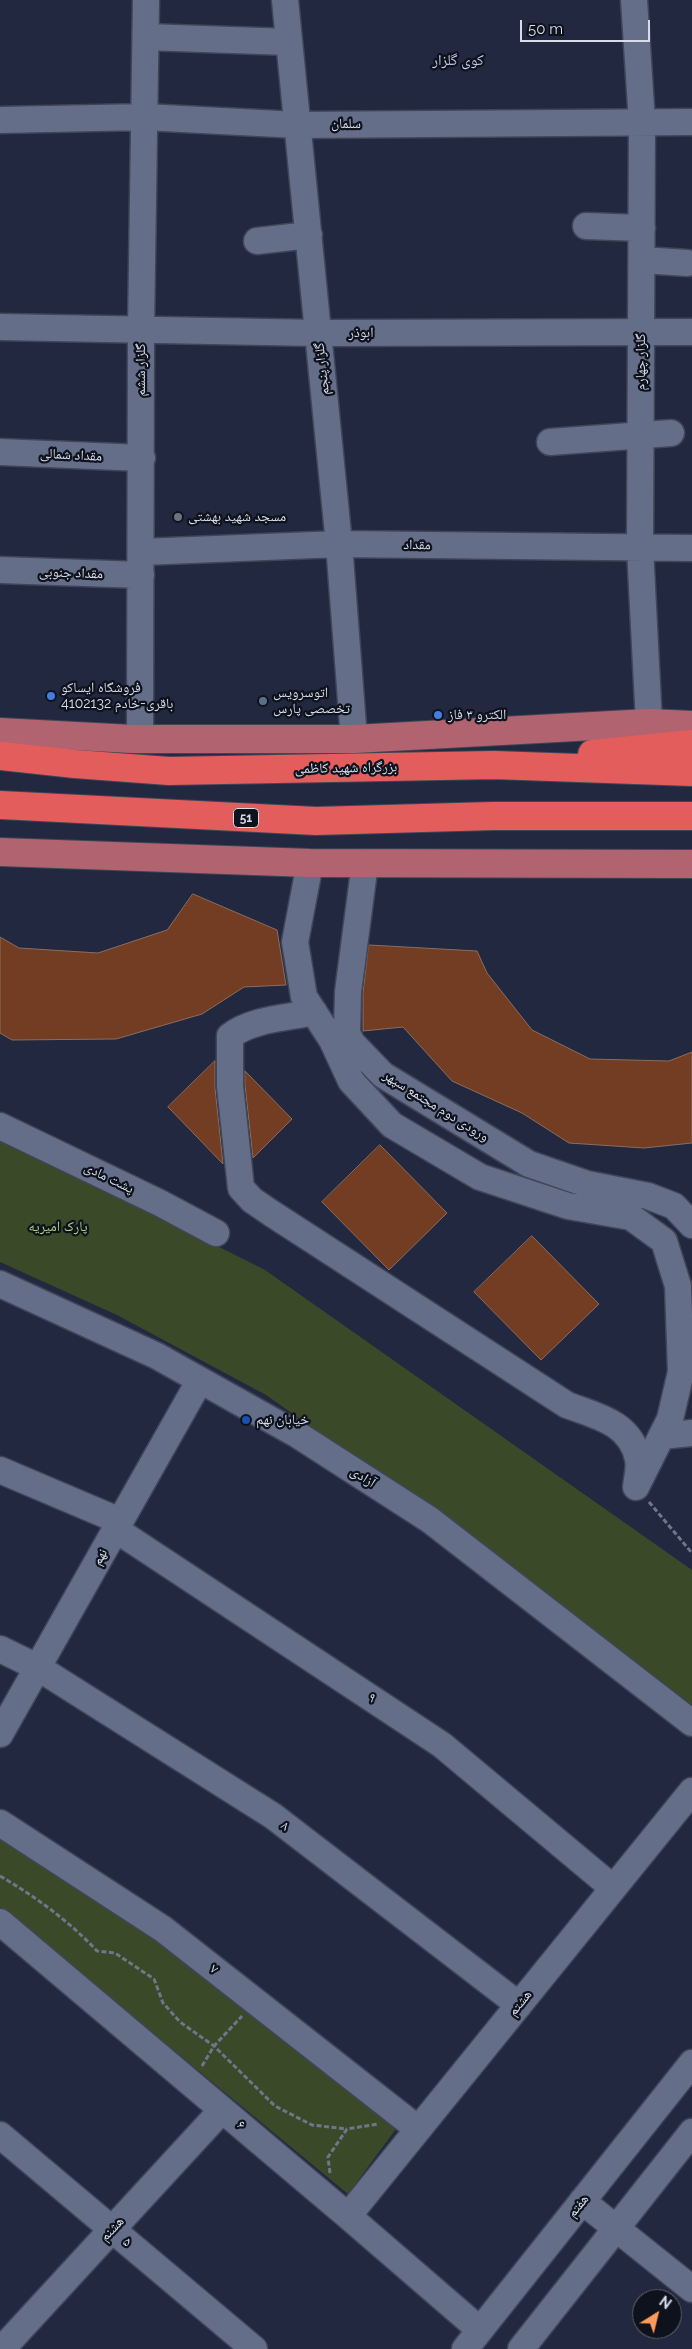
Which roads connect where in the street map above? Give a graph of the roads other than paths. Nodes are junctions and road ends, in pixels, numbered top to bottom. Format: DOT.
graph roads {
  1 [pos="146,0"];
  2 [pos="285,0"];
  3 [pos="634,0"];
  4 [pos="146,37"];
  5 [pos="289,42"];
  6 [pos="144,117"];
  7 [pos="0,120"];
  8 [pos="642,122"];
  9 [pos="692,122"];
  10 [pos="298,125"];
  11 [pos="586,226"];
  12 [pos="642,228"];
  13 [pos="309,235"];
  14 [pos="257,241"];
  15 [pos="642,260"];
  16 [pos="687,263"];
  17 [pos="0,327"];
  18 [pos="141,330"];
  19 [pos="641,332"];
  20 [pos="692,332"];
  21 [pos="318,333"];
  22 [pos="671,433"];
  23 [pos="640,436"];
  24 [pos="550,442"];
  25 [pos="0,452"];
  26 [pos="142,458"];
  27 [pos="339,544"];
  28 [pos="640,548"];
  29 [pos="692,548"];
  30 [pos="142,564"];
  31 [pos="0,570"];
  32 [pos="649,724"];
  33 [pos="692,725"];
  34 [pos="0,732"];
  35 [pos="140,739"];
  36 [pos="354,739"];
  37 [pos="692,744"];
  38 [pos="0,747"];
  39 [pos="0,756"];
  40 [pos="75,764"];
  41 [pos="494,765"];
  42 [pos="692,772"];
  43 [pos="0,805"];
  44 [pos="493,816"];
  45 [pos="692,816"];
  46 [pos="692,834"];
  47 [pos="0,852"];
  48 [pos="310,863"];
  49 [pos="365,863"];
  50 [pos="692,864"];
  51 [pos="314,1012"];
  52 [pos="0,1126"];
  53 [pos="692,1225"];
  54 [pos="216,1233"];
  55 [pos="5,1285"];
  56 [pos="200,1380"];
  57 [pos="692,1433"];
  58 [pos="662,1436"];
  59 [pos="0,1470"];
  60 [pos="118,1525"];
  61 [pos="0,1649"];
  62 [pos="38,1667"];
  63 [pos="692,1723"];
  64 [pos="0,1734"];
  65 [pos="690,1798"];
  66 [pos="0,1823"];
  67 [pos="613,1888"];
  68 [pos="0,1922"];
  69 [pos="519,2005"];
  70 [pos="692,2063"];
  71 [pos="222,2110"];
  72 [pos="412,2124"];
  73 [pos="692,2132"];
  74 [pos="0,2135"];
  75 [pos="582,2201"];
  76 [pos="342,2211"];
  77 [pos="112,2229"];
  78 [pos="616,2229"];
  79 [pos="692,2289"];
  80 [pos="472,2340"];
  81 [pos="2,2349"];
  82 [pos="254,2349"];
  83 [pos="521,2349"];
  1 -- 4 [label="street, گلزار ششم"];
  2 -- 5 [label="street, گلزار پنجم"];
  3 -- 8 [label="street, گلزار چهارم"];
  4 -- 5 [label="street"];
  4 -- 6 [label="street, گلزار ششم"];
  5 -- 10 [label="street, گلزار پنجم"];
  6 -- 7 [label="street, سلمان"];
  6 -- 10 [label="street, سلمان"];
  6 -- 18 [label="street, گلزار ششم"];
  8 -- 9 [label="street, سلمان"];
  8 -- 10 [label="street, سلمان"];
  8 -- 12 [label="street, گلزار چهارم"];
  10 -- 13 [label="street, گلزار پنجم"];
  11 -- 12 [label="street"];
  12 -- 15 [label="street, گلزار چهارم"];
  13 -- 14 [label="street"];
  13 -- 21 [label="street, گلزار پنجم"];
  15 -- 16 [label="street"];
  15 -- 19 [label="street, گلزار چهارم"];
  17 -- 18 [label="street, ابوذر"];
  18 -- 21 [label="street, ابوذر"];
  18 -- 26 [label="street, گلزار ششم"];
  19 -- 20 [label="street, ابوذر"];
  19 -- 21 [label="street, ابوذر"];
  19 -- 23 [label="street, گلزار چهارم"];
  21 -- 27 [label="street, گلزار پنجم"];
  22 -- 23 [label="street"];
  23 -- 24 [label="street"];
  23 -- 28 [label="street, گلزار چهارم"];
  25 -- 26 [label="street, مقداد شمالی"];
  26 -- 30 [label="street, گلزار ششم"];
  27 -- 28 [label="street, مقداد"];
  27 -- 30 [label="street, مقداد"];
  27 -- 36 [label="street, گلزار پنجم"];
  28 -- 29 [label="street, مقداد"];
  28 -- 32 [label="street, گلزار چهارم"];
  30 -- 31 [label="street, مقداد جنوبی"];
  30 -- 35 [label="street, گلزار ششم"];
  32 -- 33 [label="main road, بزرگراه شهید کاظمی"];
  32 -- 36 [label="main road, بزرگراه شهید کاظمی"];
  34 -- 35 [label="main road, بزرگراه شهید کاظمی"];
  35 -- 36 [label="main road, بزرگراه شهید کاظمی"];
  37 -- 41 [label="highway"];
  38 -- 40 [label="highway"];
  39 -- 40 [label="highway, بزرگراه شهید کاظمی"];
  40 -- 41 [label="highway, بزرگراه شهید کاظمی"];
  41 -- 42 [label="highway, بزرگراه شهید کاظمی"];
  43 -- 44 [label="highway, 51"];
  44 -- 45 [label="highway, 51"];
  44 -- 46 [label="highway"];
  47 -- 48 [label="main road"];
  48 -- 49 [label="main road"];
  48 -- 51 [label="street"];
  49 -- 50 [label="main road"];
  49 -- 53 [label="street, ورودی دوم مجتمع سپهر"];
  51 -- 58 [label="street"];
  51 -- 58 [label="street"];
  52 -- 54 [label="street, پشت مادی"];
  55 -- 56 [label="street, آزادی"];
  56 -- 60 [label="street, نهم"];
  56 -- 63 [label="street, آزادی"];
  57 -- 58 [label="street"];
  59 -- 60 [label="street, ۹"];
  60 -- 62 [label="street, نهم"];
  60 -- 67 [label="street, ۹"];
  61 -- 62 [label="street, ۸"];
  62 -- 64 [label="street, نهم"];
  62 -- 69 [label="street, ۸"];
  65 -- 67 [label="street, هشتم"];
  66 -- 72 [label="street, ۷"];
  67 -- 69 [label="street, هشتم"];
  68 -- 71 [label="street, ۶"];
  69 -- 72 [label="street, هشتم"];
  70 -- 75 [label="street, هفتم"];
  71 -- 76 [label="street, ۶"];
  71 -- 77 [label="street, هشنم"];
  72 -- 76 [label="street, هشتم"];
  73 -- 78 [label="street"];
  74 -- 77 [label="street, ۵"];
  75 -- 78 [label="street"];
  75 -- 80 [label="street, هفتم"];
  76 -- 80 [label="street, ۶"];
  77 -- 81 [label="street, هشنم"];
  77 -- 82 [label="street, ۵"];
  78 -- 79 [label="street"];
  78 -- 83 [label="street"];
}
